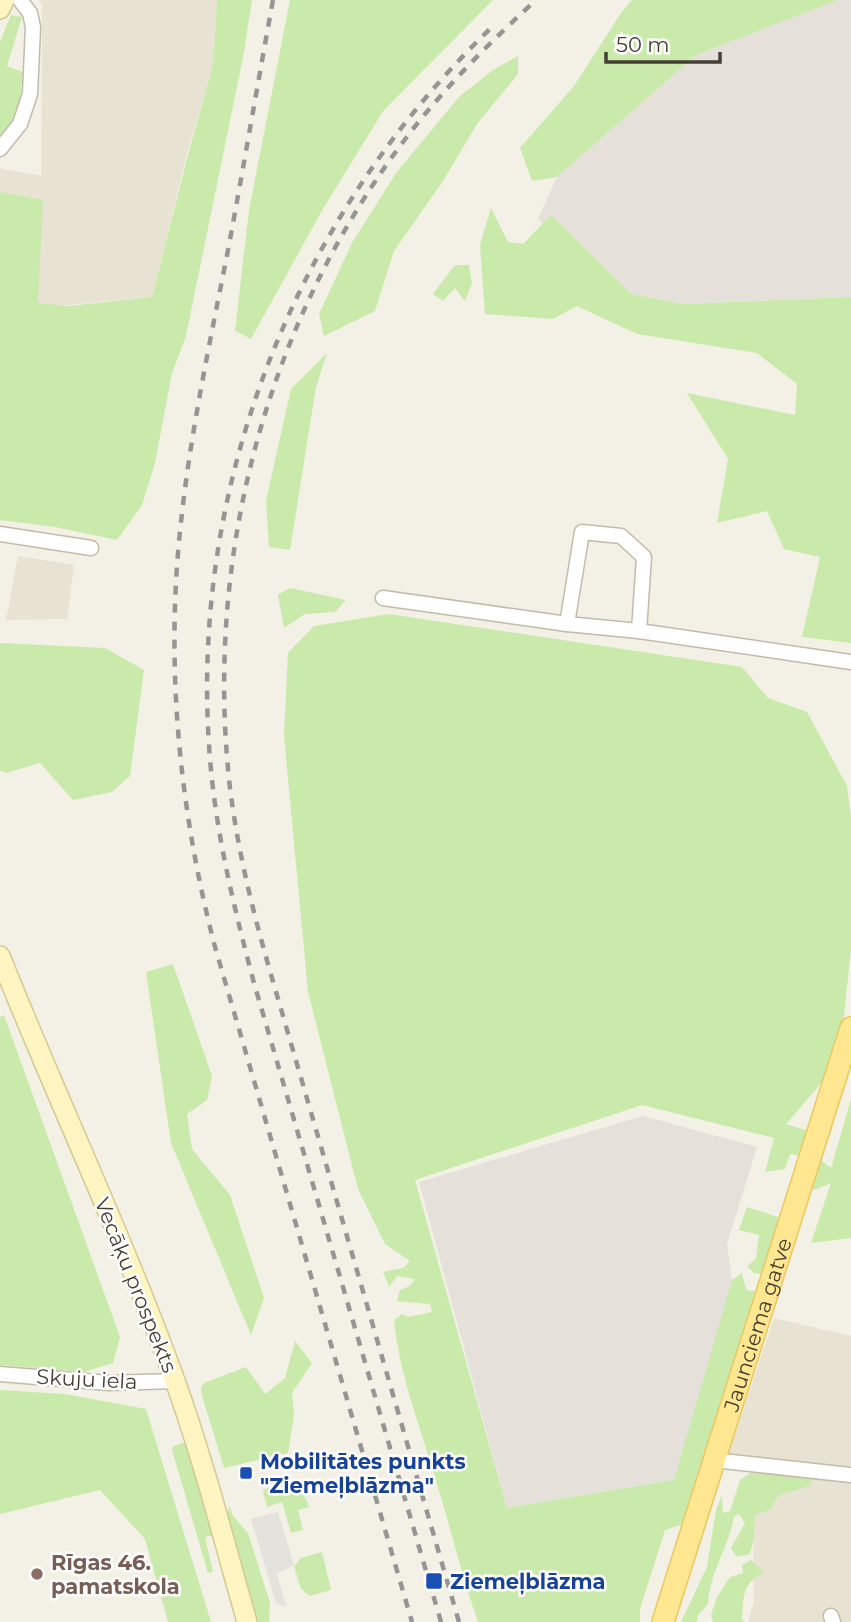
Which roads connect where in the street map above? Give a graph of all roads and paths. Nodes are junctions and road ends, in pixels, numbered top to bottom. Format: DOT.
graph roads {
  1 [pos="4,0"];
  2 [pos="20,0"];
  3 [pos="0,9"];
  4 [pos="0,149"];
  5 [pos="0,534"];
  6 [pos="91,548"];
  7 [pos="383,598"];
  8 [pos="567,624"];
  9 [pos="639,631"];
  10 [pos="851,662"];
  11 [pos="0,956"];
  12 [pos="851,1028"];
  13 [pos="0,1374"];
  14 [pos="175,1381"];
  15 [pos="713,1460"];
  16 [pos="851,1475"];
  17 [pos="247,1622"];
  18 [pos="663,1622"];
  1 -- 3 [label="main road"];
  2 -- 4 [label="street"];
  5 -- 6 [label="street"];
  7 -- 8 [label="street"];
  8 -- 9 [label="street"];
  8 -- 9 [label="street"];
  9 -- 10 [label="street"];
  11 -- 14 [label="main road, Vecāķu prospekts"];
  12 -- 15 [label="main road, Jaunciema gatve"];
  13 -- 14 [label="street, Skuju iela"];
  14 -- 17 [label="main road, Vecāķu prospekts"];
  15 -- 16 [label="street"];
  15 -- 18 [label="main road, Jaunciema gatve"];
}
